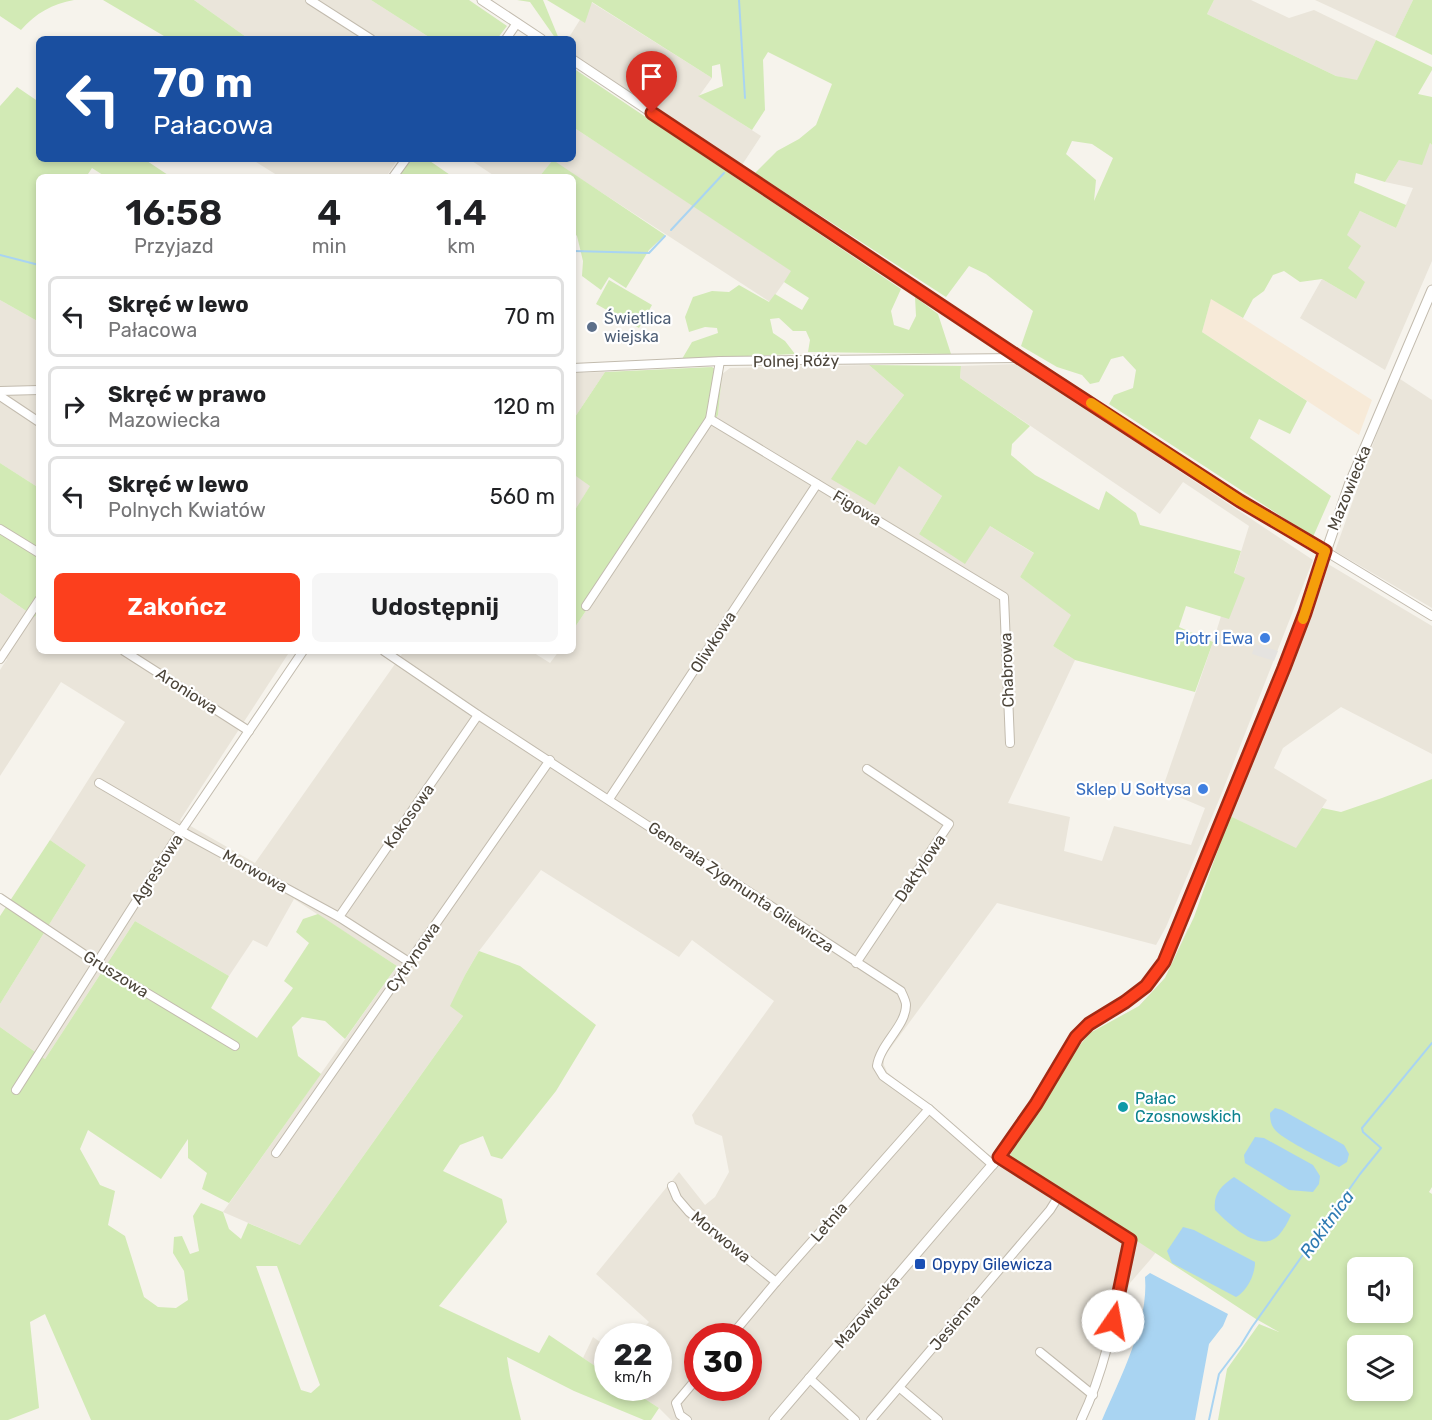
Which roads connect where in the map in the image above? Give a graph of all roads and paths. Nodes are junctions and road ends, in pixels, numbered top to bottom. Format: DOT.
graph roads {
  1 [pos="310,0"];
  2 [pos="482,0"];
  3 [pos="517,23"];
  4 [pos="366,36"];
  5 [pos="508,36"];
  6 [pos="537,36"];
  7 [pos="576,62"];
  8 [pos="1432,290"];
  9 [pos="1020,358"];
  10 [pos="720,362"];
  11 [pos="576,368"];
  12 [pos="36,390"];
  13 [pos="0,391"];
  14 [pos="0,396"];
  15 [pos="710,419"];
  16 [pos="36,420"];
  17 [pos="817,484"];
  18 [pos="0,529"];
  19 [pos="1325,551"];
  20 [pos="36,552"];
  21 [pos="1004,597"];
  22 [pos="36,605"];
  23 [pos="586,606"];
  24 [pos="1432,616"];
  25 [pos="129,654"];
  26 [pos="301,654"];
  27 [pos="388,654"];
  28 [pos="0,659"];
  29 [pos="478,716"];
  30 [pos="249,731"];
  31 [pos="1010,743"];
  32 [pos="550,760"];
  33 [pos="867,770"];
  34 [pos="99,783"];
  35 [pos="609,799"];
  36 [pos="181,831"];
  37 [pos="0,898"];
  38 [pos="339,917"];
  39 [pos="409,962"];
  40 [pos="97,963"];
  41 [pos="856,963"];
  42 [pos="235,1047"];
  43 [pos="16,1090"];
  44 [pos="929,1109"];
  45 [pos="276,1153"];
  46 [pos="996,1161"];
  47 [pos="672,1186"];
  48 [pos="1060,1194"];
  49 [pos="776,1282"];
  50 [pos="742,1323"];
  51 [pos="1040,1352"];
  52 [pos="809,1378"];
  53 [pos="900,1388"];
  54 [pos="684,1394"];
  55 [pos="1093,1395"];
  56 [pos="687,1420"];
  57 [pos="774,1420"];
  58 [pos="855,1420"];
  59 [pos="871,1420"];
  60 [pos="938,1420"];
  61 [pos="1081,1420"];
  1 -- 4 [label="street"];
  2 -- 3 [label="street"];
  3 -- 5 [label="street"];
  3 -- 6 [label="street"];
  7 -- 9 [label="street"];
  8 -- 19 [label="street, Mazowiecka"];
  9 -- 10 [label="street, Polnej Róży"];
  9 -- 19 [label="street"];
  10 -- 11 [label="street, Polnej Róży"];
  10 -- 15 [label="street"];
  12 -- 13 [label="street"];
  14 -- 16 [label="street"];
  15 -- 17 [label="street, Figowa"];
  15 -- 23 [label="street"];
  17 -- 21 [label="street, Figowa"];
  17 -- 35 [label="street, Oliwkowa"];
  18 -- 20 [label="street"];
  19 -- 24 [label="street"];
  19 -- 46 [label="street, Mazowiecka"];
  21 -- 31 [label="street, Chabrowa"];
  22 -- 28 [label="street"];
  25 -- 30 [label="street, Aroniowa"];
  26 -- 30 [label="street, Agrestowa"];
  27 -- 29 [label="street, Generała Zygmunta Gilewicza"];
  29 -- 32 [label="street, Generała Zygmunta Gilewicza"];
  29 -- 38 [label="street, Kokosowa"];
  30 -- 36 [label="street, Agrestowa"];
  32 -- 35 [label="street, Generała Zygmunta Gilewicza"];
  32 -- 39 [label="street, Cytrynowa"];
  33 -- 41 [label="street, Daktylowa"];
  34 -- 36 [label="street, Morwowa"];
  35 -- 41 [label="street, Generała Zygmunta Gilewicza"];
  36 -- 38 [label="street, Morwowa"];
  36 -- 40 [label="street, Agrestowa"];
  37 -- 40 [label="street, Gruszowa"];
  38 -- 39 [label="street, Morwowa"];
  39 -- 45 [label="street, Cytrynowa"];
  40 -- 42 [label="street, Gruszowa"];
  40 -- 43 [label="street, Agrestowa"];
  41 -- 44 [label="street, Generała Zygmunta Gilewicza"];
  44 -- 46 [label="street, Generała Zygmunta Gilewicza"];
  44 -- 49 [label="street, Letnia"];
  46 -- 48 [label="street, Generała Zygmunta Gilewicza"];
  46 -- 52 [label="street, Mazowiecka"];
  47 -- 49 [label="street, Morwowa"];
  48 -- 53 [label="street, Jesienna"];
  48 -- 55 [label="street, Generała Zygmunta Gilewicza"];
  49 -- 50 [label="street, Letnia"];
  51 -- 55 [label="street"];
  52 -- 57 [label="street, Mazowiecka"];
  52 -- 58 [label="street"];
  53 -- 59 [label="street, Jesienna"];
  53 -- 60 [label="street"];
  54 -- 56 [label="street"];
  55 -- 61 [label="street"];
}
